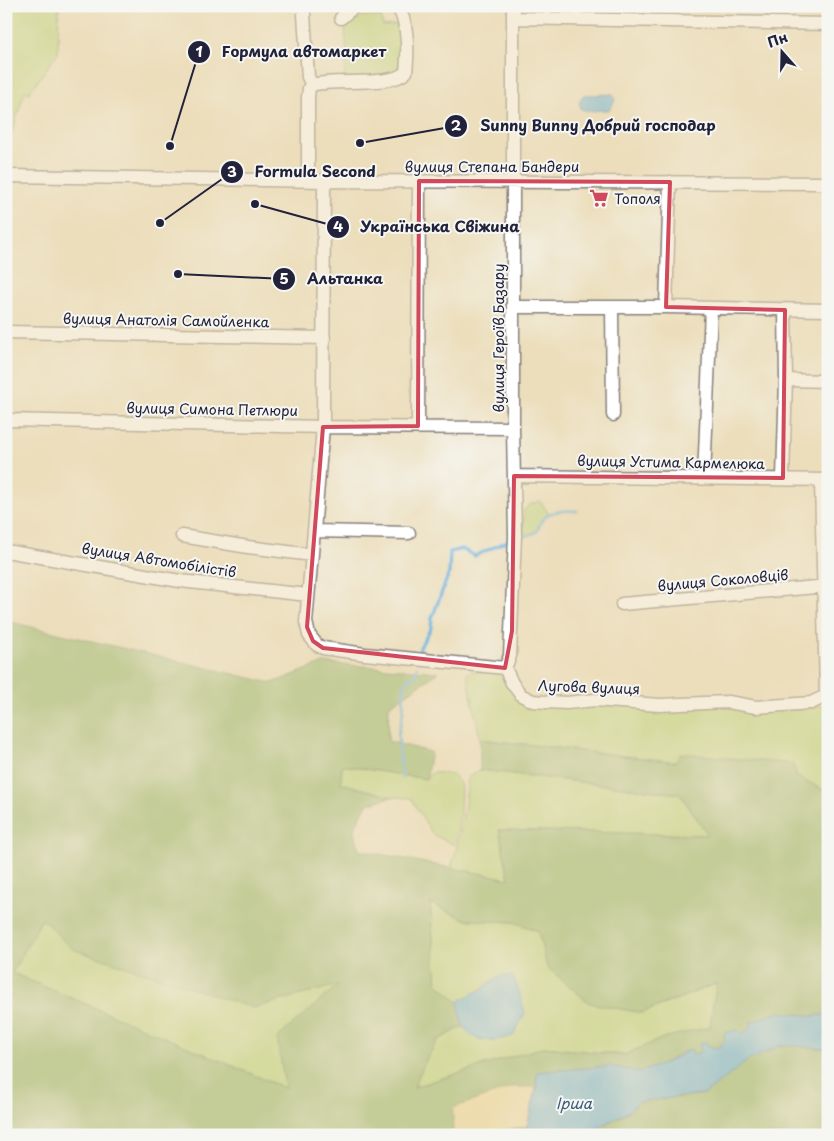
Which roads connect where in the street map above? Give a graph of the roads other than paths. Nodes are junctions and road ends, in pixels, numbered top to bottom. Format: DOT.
graph roads {
  1 [pos="355,6"];
  2 [pos="396,6"];
  3 [pos="513,12"];
  4 [pos="304,14"];
  5 [pos="341,18"];
  6 [pos="828,24"];
  7 [pos="312,85"];
  8 [pos="6,176"];
  9 [pos="308,180"];
  10 [pos="324,181"];
  11 [pos="419,181"];
  12 [pos="513,181"];
  13 [pos="670,182"];
  14 [pos="828,183"];
  15 [pos="513,307"];
  16 [pos="612,307"];
  17 [pos="666,307"];
  18 [pos="711,308"];
  19 [pos="785,310"];
  20 [pos="828,310"];
  21 [pos="6,332"];
  22 [pos="324,338"];
  23 [pos="786,380"];
  24 [pos="828,381"];
  25 [pos="613,415"];
  26 [pos="6,420"];
  27 [pos="323,426"];
  28 [pos="418,426"];
  29 [pos="513,428"];
  30 [pos="514,476"];
  31 [pos="704,478"];
  32 [pos="783,478"];
  33 [pos="824,480"];
  34 [pos="314,531"];
  35 [pos="409,533"];
  36 [pos="182,536"];
  37 [pos="6,551"];
  38 [pos="312,555"];
  39 [pos="826,587"];
  40 [pos="308,595"];
  41 [pos="622,604"];
  42 [pos="505,668"];
  43 [pos="827,695"];
  1 -- 5 [label="street"];
  2 -- 7 [label="street"];
  3 -- 6 [label="street"];
  3 -- 12 [label="street, вулиця Героїв Базару"];
  4 -- 7 [label="street"];
  7 -- 9 [label="street"];
  8 -- 9 [label="street, вулиця Степана Бандери"];
  9 -- 10 [label="street, вулиця Степана Бандери"];
  10 -- 11 [label="street, вулиця Степана Бандери"];
  10 -- 22 [label="street"];
  11 -- 12 [label="street, вулиця Степана Бандери"];
  11 -- 28 [label="street"];
  12 -- 13 [label="street, вулиця Степана Бандери"];
  12 -- 15 [label="street, вулиця Героїв Базару"];
  13 -- 14 [label="street, вулиця Степана Бандери"];
  13 -- 17 [label="street"];
  15 -- 16 [label="street"];
  15 -- 29 [label="street, вулиця Героїв Базару"];
  16 -- 17 [label="street"];
  16 -- 25 [label="street"];
  17 -- 18 [label="street"];
  18 -- 19 [label="street"];
  18 -- 31 [label="street"];
  19 -- 20 [label="street"];
  19 -- 23 [label="street"];
  21 -- 22 [label="street, вулиця Анатолія Самойленка"];
  22 -- 27 [label="street"];
  23 -- 24 [label="street"];
  23 -- 32 [label="street"];
  26 -- 27 [label="street, вулиця Симона Петлюри"];
  27 -- 28 [label="street, вулиця Симона Петлюри"];
  27 -- 34 [label="street"];
  28 -- 29 [label="street, вулиця Симона Петлюри"];
  29 -- 30 [label="street, вулиця Героїв Базару"];
  30 -- 31 [label="street, вулиця Устима Кармелюка"];
  30 -- 42 [label="street, вулиця Героїв Базару"];
  31 -- 32 [label="street, вулиця Устима Кармелюка"];
  32 -- 33 [label="street, вулиця Устима Кармелюка"];
  33 -- 39 [label="street"];
  34 -- 35 [label="street"];
  34 -- 38 [label="street"];
  36 -- 38 [label="street"];
  37 -- 40 [label="street, вулиця Автомобілістів"];
  38 -- 40 [label="street"];
  39 -- 41 [label="street, вулиця Соколовців"];
  39 -- 43 [label="street"];
  40 -- 42 [label="street"];
  42 -- 43 [label="street, Лугова вулиця"];
}
